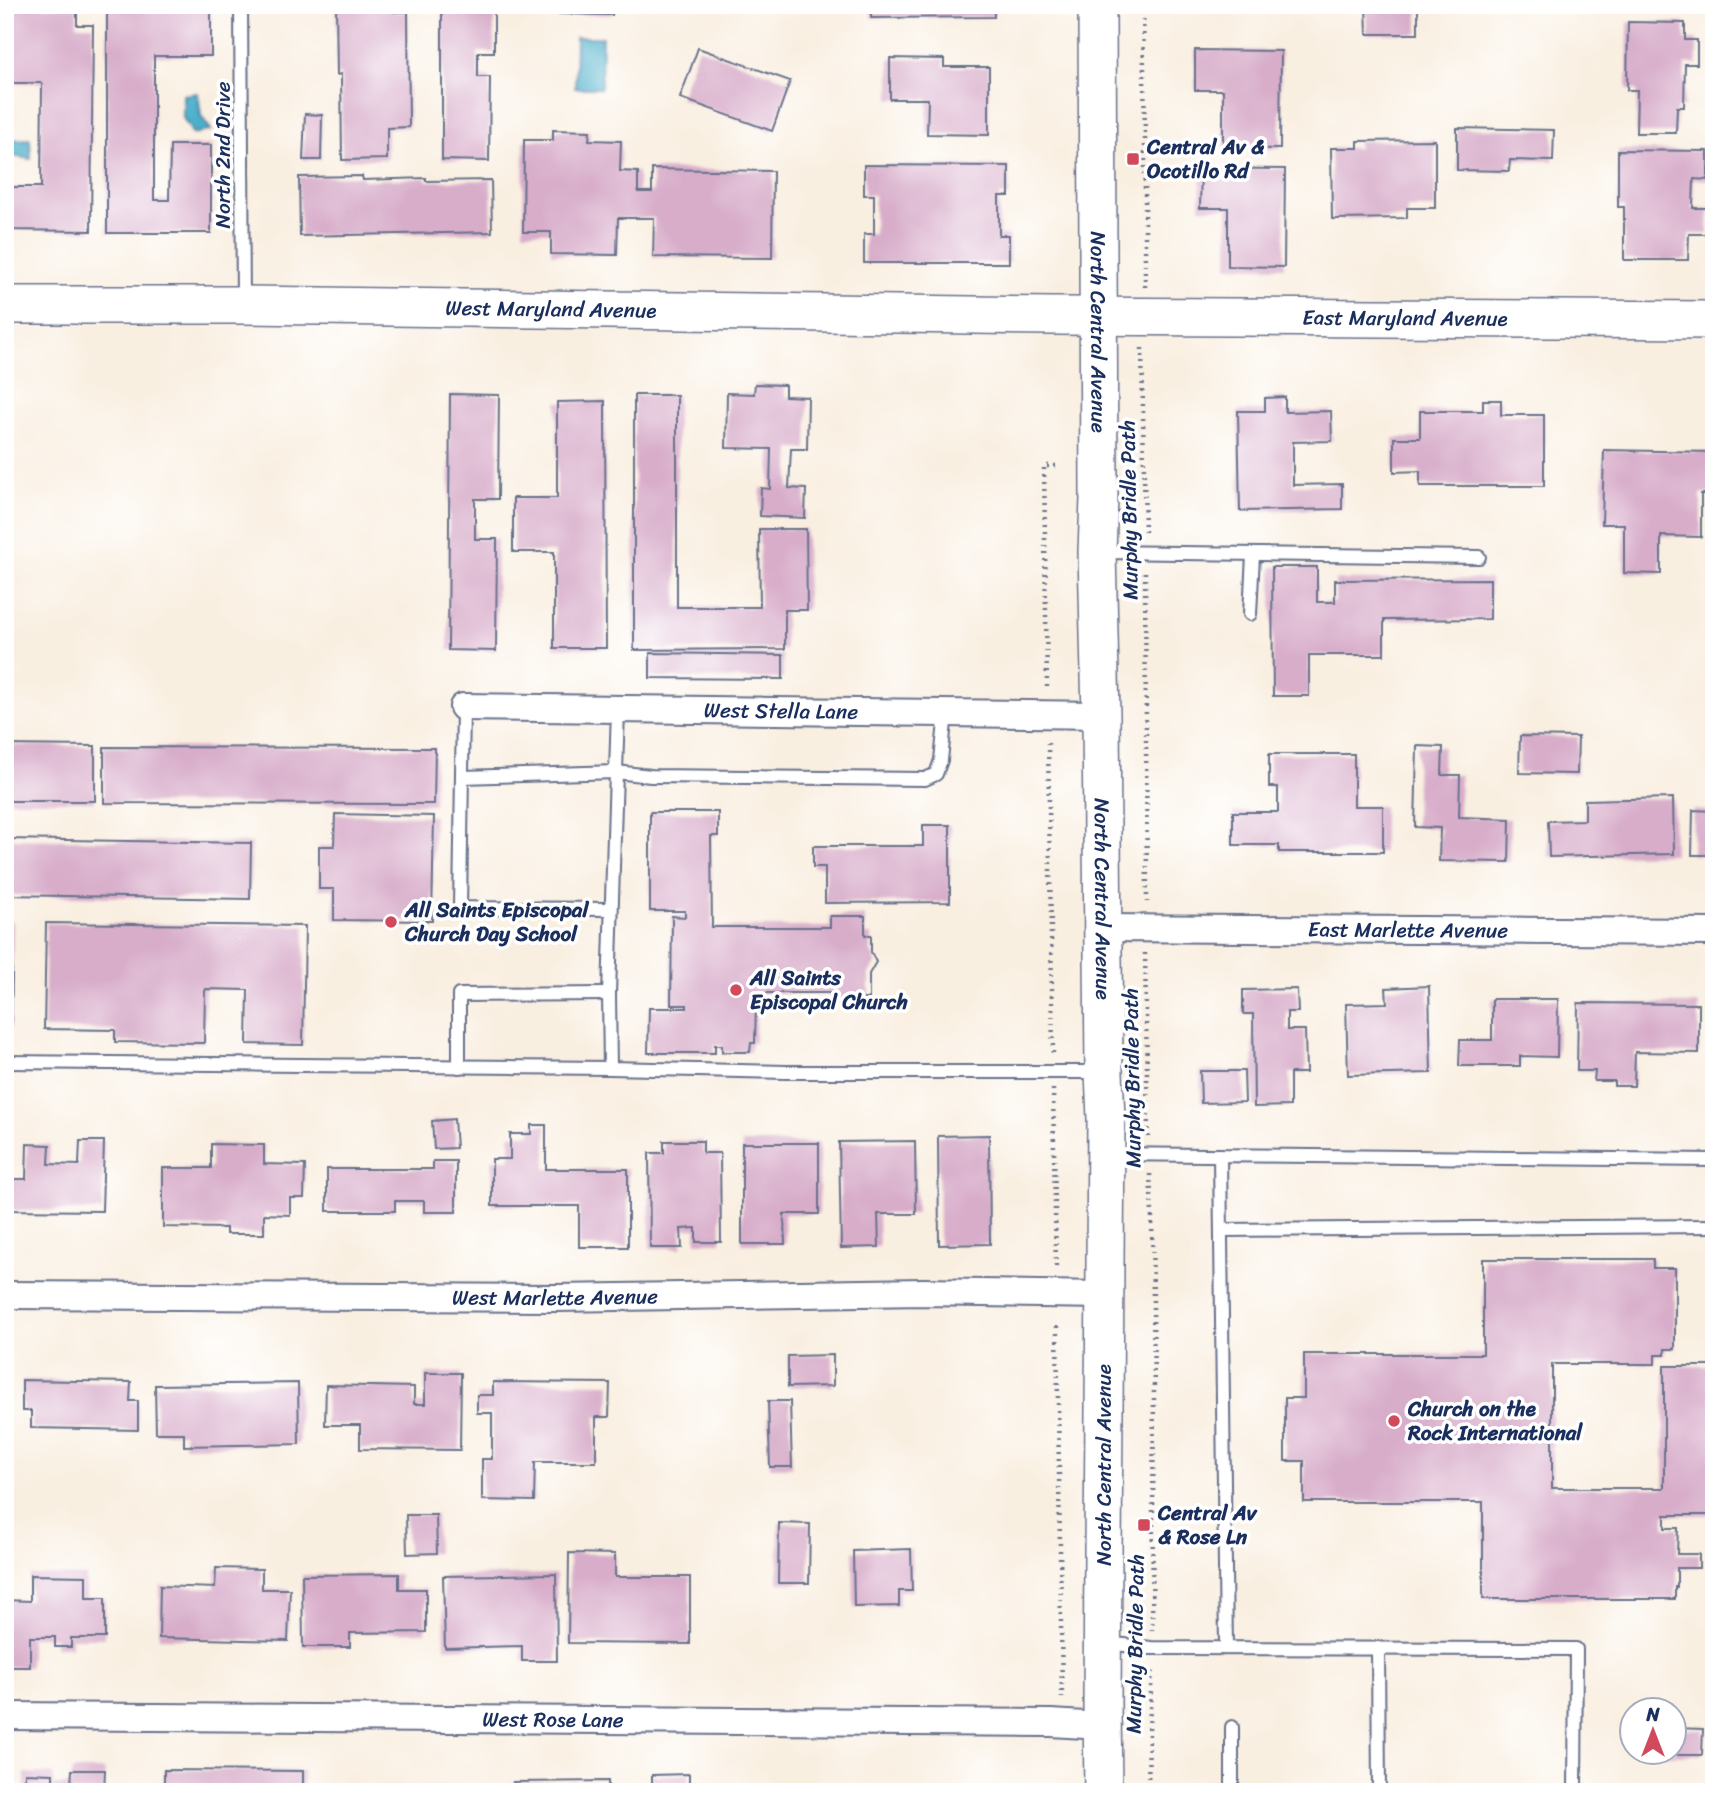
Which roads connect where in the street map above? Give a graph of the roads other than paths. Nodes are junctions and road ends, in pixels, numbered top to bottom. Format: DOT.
graph roads {
  1 [pos="241,5"];
  2 [pos="1097,5"];
  3 [pos="5,305"];
  4 [pos="243,305"];
  5 [pos="1097,316"];
  6 [pos="1714,320"];
  7 [pos="1097,552"];
  8 [pos="1253,555"];
  9 [pos="1479,557"];
  10 [pos="1250,614"];
  11 [pos="463,707"];
  12 [pos="618,709"];
  13 [pos="946,713"];
  14 [pos="1101,715"];
  15 [pos="616,772"];
  16 [pos="463,777"];
  17 [pos="611,909"];
  18 [pos="1104,928"];
  19 [pos="1714,932"];
  20 [pos="609,995"];
  21 [pos="5,1062"];
  22 [pos="459,1067"];
  23 [pos="610,1068"];
  24 [pos="1104,1072"];
  25 [pos="1105,1154"];
  26 [pos="1220,1155"];
  27 [pos="1714,1160"];
  28 [pos="1714,1226"];
  29 [pos="1221,1230"];
  30 [pos="5,1295"];
  31 [pos="1105,1295"];
  32 [pos="1102,1642"];
  33 [pos="1226,1647"];
  34 [pos="1378,1648"];
  35 [pos="5,1716"];
  36 [pos="1102,1726"];
  37 [pos="1233,1727"];
  38 [pos="1103,1792"];
  39 [pos="1232,1792"];
  40 [pos="1378,1792"];
  41 [pos="1575,1792"];
  1 -- 4 [label="lane, North 2nd Drive"];
  2 -- 5 [label="main road, North Central Avenue"];
  3 -- 4 [label="main road, West Maryland Avenue"];
  4 -- 5 [label="main road, West Maryland Avenue"];
  5 -- 6 [label="main road, East Maryland Avenue"];
  5 -- 7 [label="main road, North Central Avenue"];
  7 -- 8 [label="lane"];
  7 -- 14 [label="main road, North Central Avenue"];
  8 -- 9 [label="lane"];
  8 -- 10 [label="lane"];
  11 -- 12 [label="street, West Stella Lane"];
  11 -- 16 [label="lane"];
  12 -- 13 [label="street, West Stella Lane"];
  12 -- 15 [label="lane"];
  13 -- 14 [label="street, West Stella Lane"];
  13 -- 15 [label="lane"];
  14 -- 18 [label="main road, North Central Avenue"];
  15 -- 16 [label="lane"];
  15 -- 17 [label="lane"];
  16 -- 17 [label="lane"];
  17 -- 20 [label="lane"];
  18 -- 19 [label="street, East Marlette Avenue"];
  18 -- 24 [label="main road, North Central Avenue"];
  20 -- 22 [label="lane"];
  20 -- 23 [label="lane"];
  21 -- 22 [label="lane"];
  22 -- 23 [label="lane"];
  23 -- 24 [label="lane"];
  24 -- 25 [label="main road, North Central Avenue"];
  25 -- 26 [label="lane"];
  25 -- 31 [label="main road, North Central Avenue"];
  26 -- 27 [label="lane"];
  26 -- 29 [label="lane"];
  28 -- 29 [label="lane"];
  29 -- 33 [label="lane"];
  30 -- 31 [label="street, West Marlette Avenue"];
  31 -- 32 [label="main road, North Central Avenue"];
  32 -- 33 [label="lane"];
  32 -- 36 [label="main road, North Central Avenue"];
  33 -- 34 [label="lane"];
  34 -- 40 [label="lane"];
  34 -- 41 [label="lane"];
  35 -- 36 [label="street, West Rose Lane"];
  36 -- 38 [label="main road, North Central Avenue"];
  37 -- 39 [label="lane"];
}
